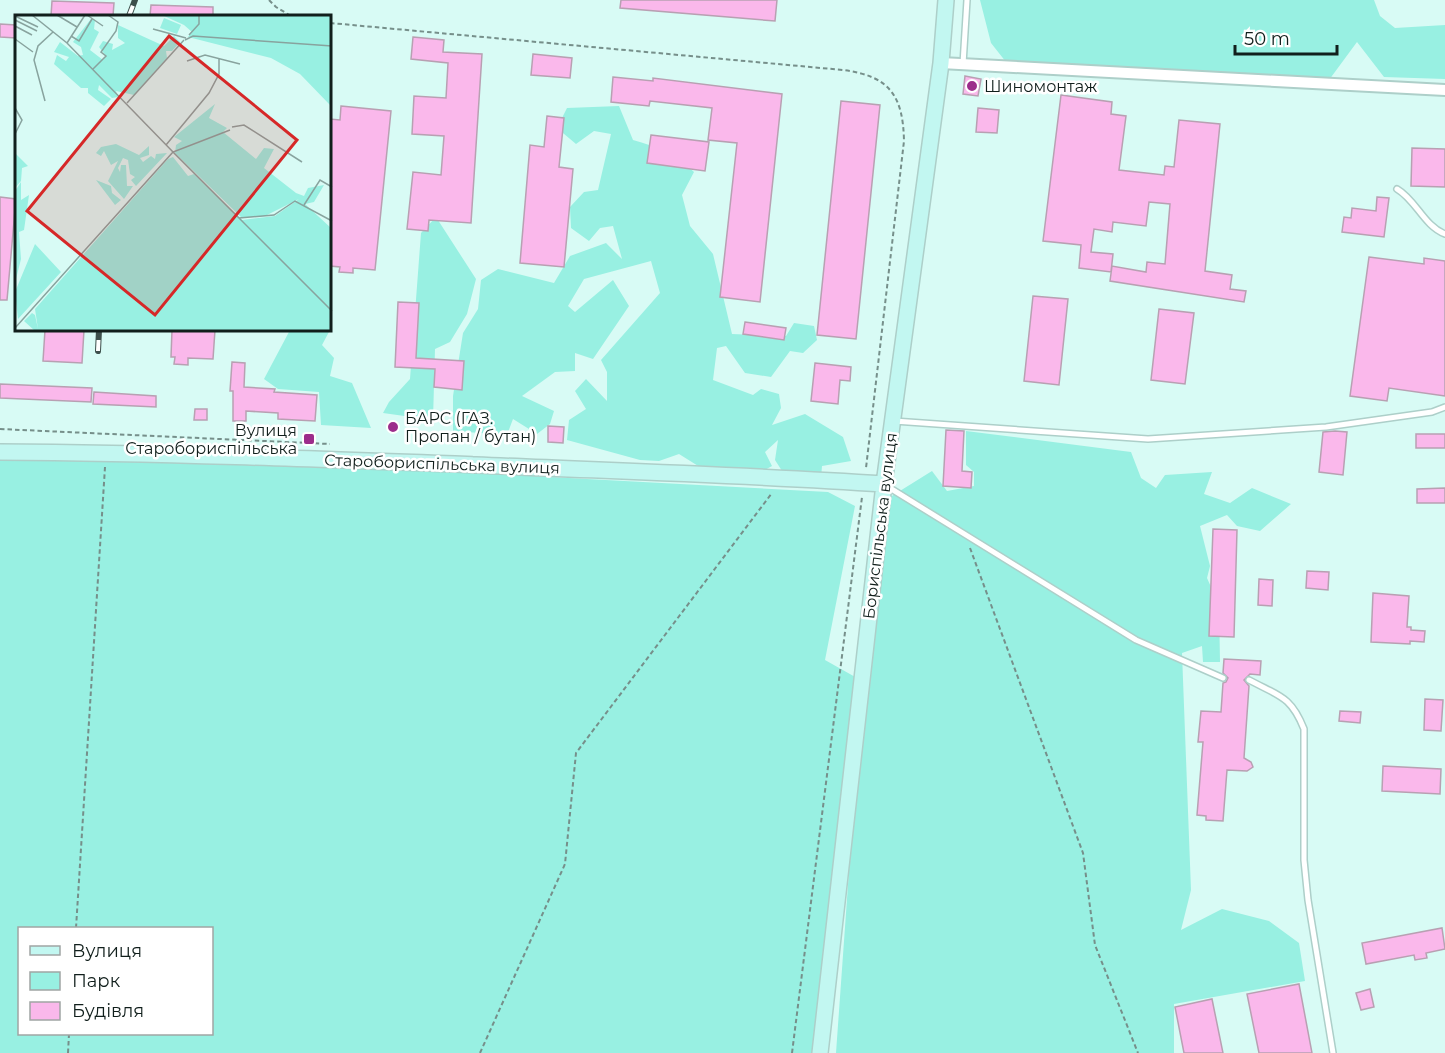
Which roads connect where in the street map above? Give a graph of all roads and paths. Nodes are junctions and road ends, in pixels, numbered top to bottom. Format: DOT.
graph roads {
  1 [pos="269,0"];
  2 [pos="946,0"];
  3 [pos="967,0"];
  4 [pos="289,15"];
  5 [pos="332,23"];
  6 [pos="941,63"];
  7 [pos="963,64"];
  8 [pos="1445,90"];
  9 [pos="1397,189"];
  10 [pos="1445,234"];
  11 [pos="1445,407"];
  12 [pos="892,421"];
  13 [pos="0,452"];
  14 [pos="106,453"];
  15 [pos="784,477"];
  16 [pos="864,483"];
  17 [pos="884,484"];
  18 [pos="964,534"];
  19 [pos="1223,678"];
  20 [pos="1250,680"];
  21 [pos="76,927"];
  22 [pos="69,1035"];
  23 [pos="68,1053"];
  24 [pos="480,1053"];
  25 [pos="792,1053"];
  26 [pos="820,1053"];
  27 [pos="1138,1053"];
  28 [pos="1333,1053"];
  1 -- 4 [label="path"];
  2 -- 6 [label="main road, Бориспільська вулиця"];
  3 -- 7 [label="lane"];
  5 -- 16 [label="path"];
  6 -- 7 [label="street"];
  6 -- 12 [label="main road, Бориспільська вулиця"];
  7 -- 8 [label="street"];
  9 -- 10 [label="lane"];
  11 -- 12 [label="lane"];
  12 -- 17 [label="main road, Бориспільська вулиця"];
  13 -- 14 [label="main road, Старобориспільська вулиця"];
  14 -- 15 [label="main road, Старобориспільська вулиця"];
  14 -- 21 [label="path"];
  15 -- 16 [label="main road, Старобориспільська вулиця"];
  15 -- 24 [label="path"];
  16 -- 17 [label="main road, Старобориспільська вулиця"];
  16 -- 25 [label="path"];
  17 -- 18 [label="lane"];
  17 -- 26 [label="main road, Бориспільська вулиця"];
  18 -- 19 [label="lane"];
  18 -- 27 [label="path"];
  20 -- 28 [label="lane"];
  22 -- 23 [label="path"];
}
